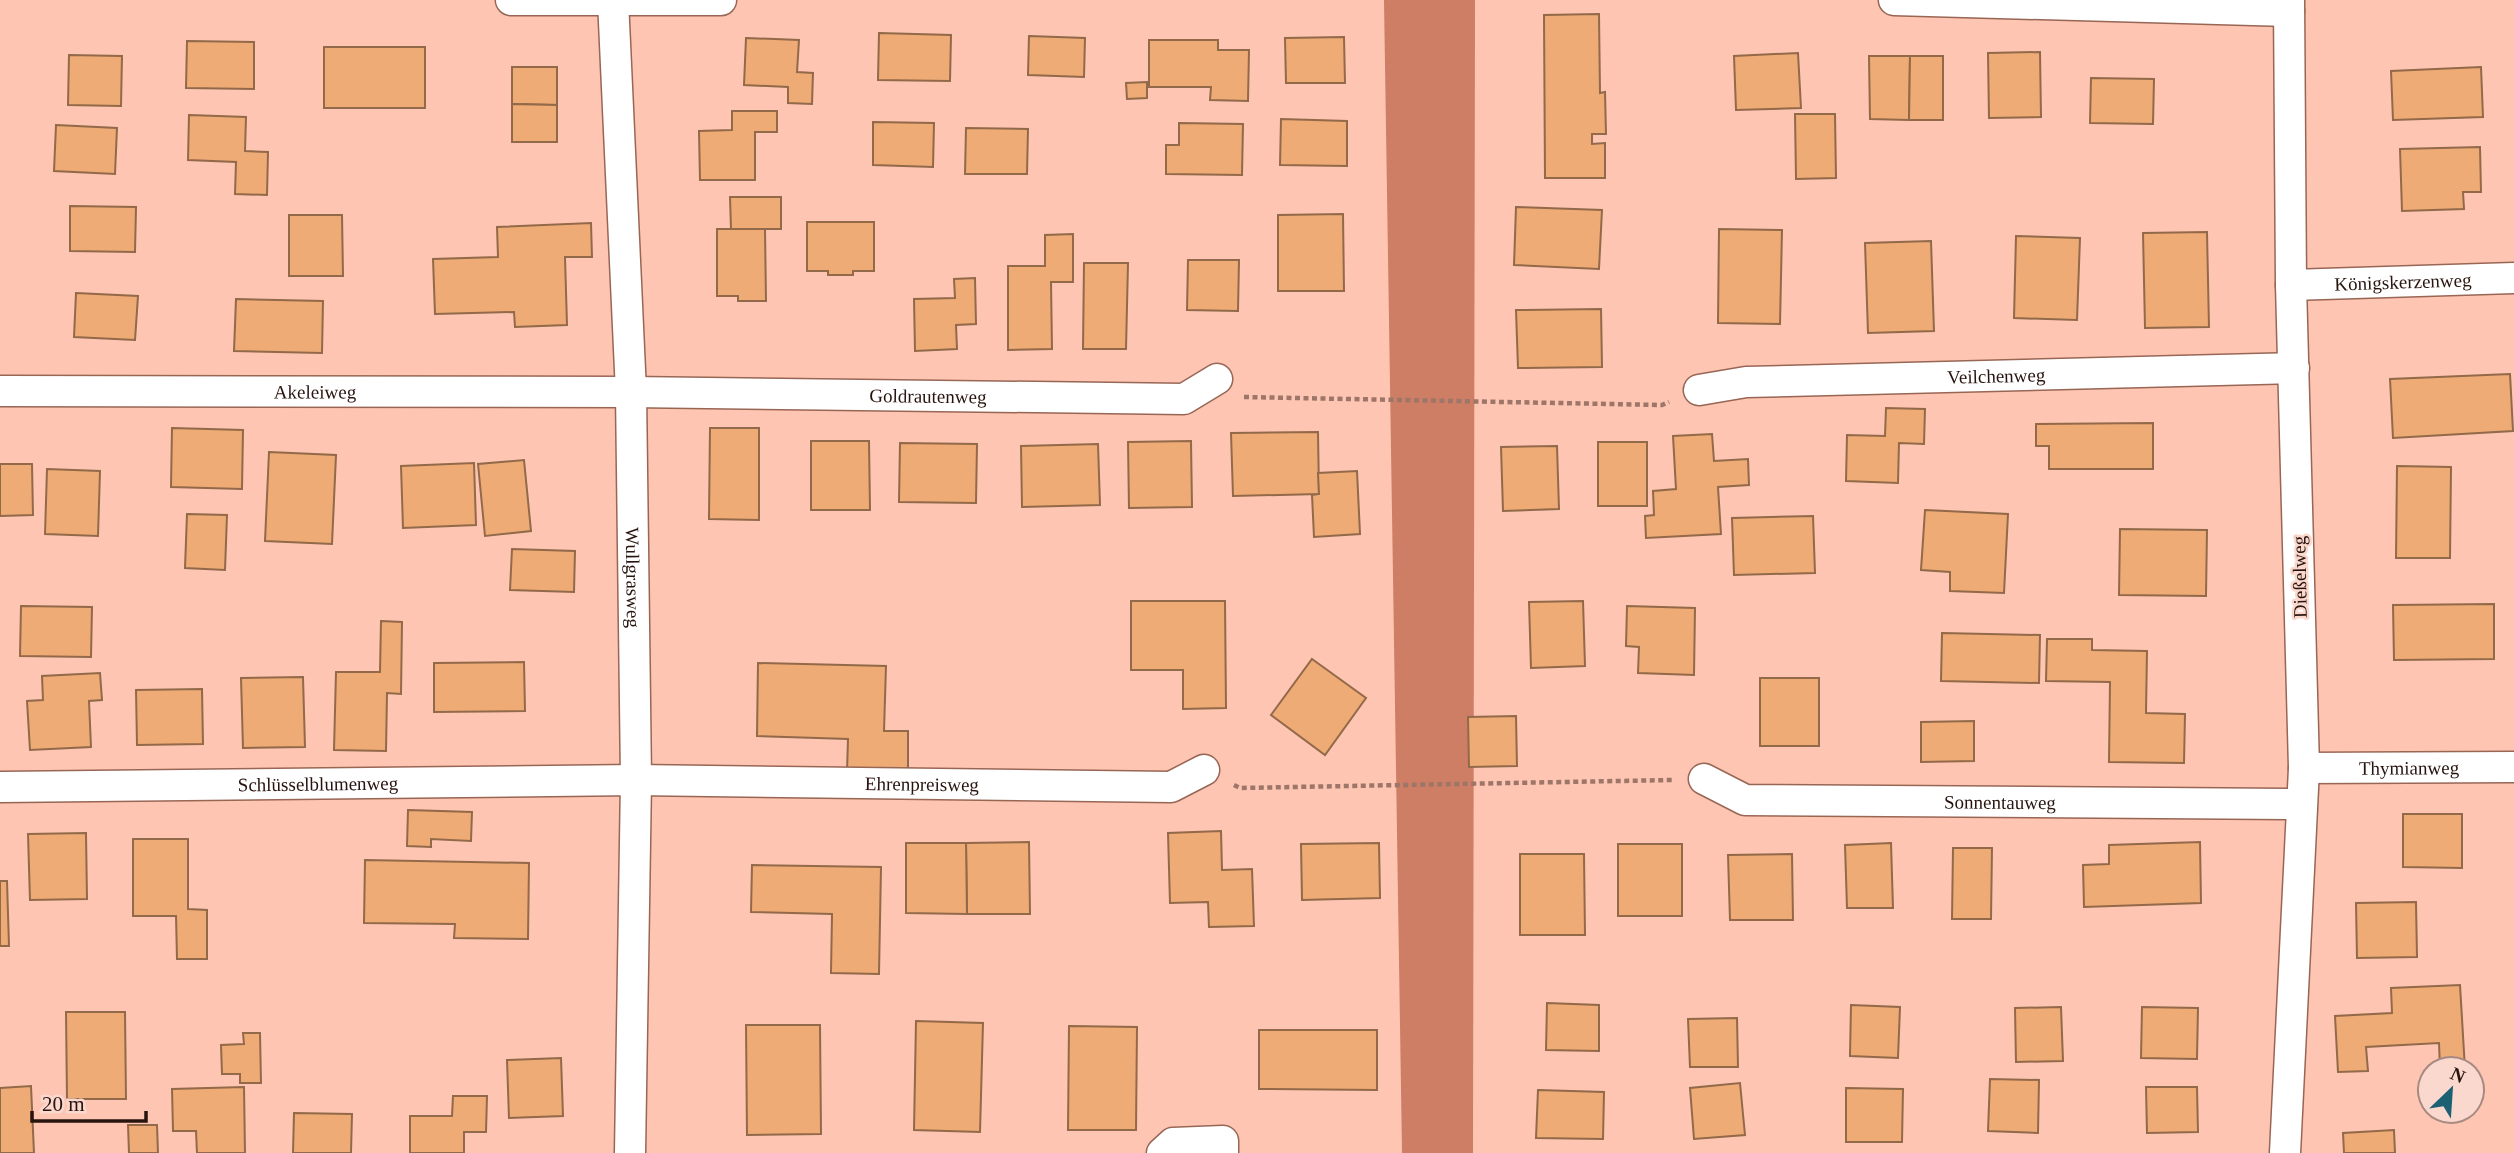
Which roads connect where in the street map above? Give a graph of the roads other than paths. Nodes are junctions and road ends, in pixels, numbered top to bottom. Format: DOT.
graph roads {
  1 [pos="511,0"];
  2 [pos="721,0"];
  3 [pos="1894,0"];
  4 [pos="613,1"];
  5 [pos="2289,5"];
  6 [pos="2514,278"];
  7 [pos="2291,285"];
  8 [pos="2294,368"];
  9 [pos="1217,379"];
  10 [pos="1699,390"];
  11 [pos="0,391"];
  12 [pos="631,392"];
  13 [pos="2514,767"];
  14 [pos="2304,768"];
  15 [pos="1204,770"];
  16 [pos="1704,779"];
  17 [pos="636,780"];
  18 [pos="0,787"];
  19 [pos="2301,804"];
  20 [pos="630,1153"];
  21 [pos="1162,1153"];
  22 [pos="1223,1153"];
  23 [pos="2285,1153"];
  1 -- 4 [label="street"];
  2 -- 4 [label="street"];
  3 -- 5 [label="street"];
  4 -- 12 [label="street, Wullgrasweg"];
  5 -- 7 [label="street, Dießelweg"];
  6 -- 7 [label="street, Königskerzenweg"];
  7 -- 8 [label="street, Dießelweg"];
  8 -- 10 [label="street, Veilchenweg"];
  8 -- 14 [label="street, Dießelweg"];
  9 -- 12 [label="street, Goldrautenweg"];
  11 -- 12 [label="street, Akeleiweg"];
  12 -- 17 [label="street, Wullgrasweg"];
  13 -- 14 [label="street, Thymianweg"];
  14 -- 19 [label="street, Dießelweg"];
  15 -- 17 [label="street, Ehrenpreisweg"];
  16 -- 19 [label="street, Sonnentauweg"];
  17 -- 18 [label="street, Schlüsselblumenweg"];
  17 -- 20 [label="street, Wullgrasweg"];
  19 -- 23 [label="street, Dießelweg"];
  21 -- 22 [label="street"];
}
